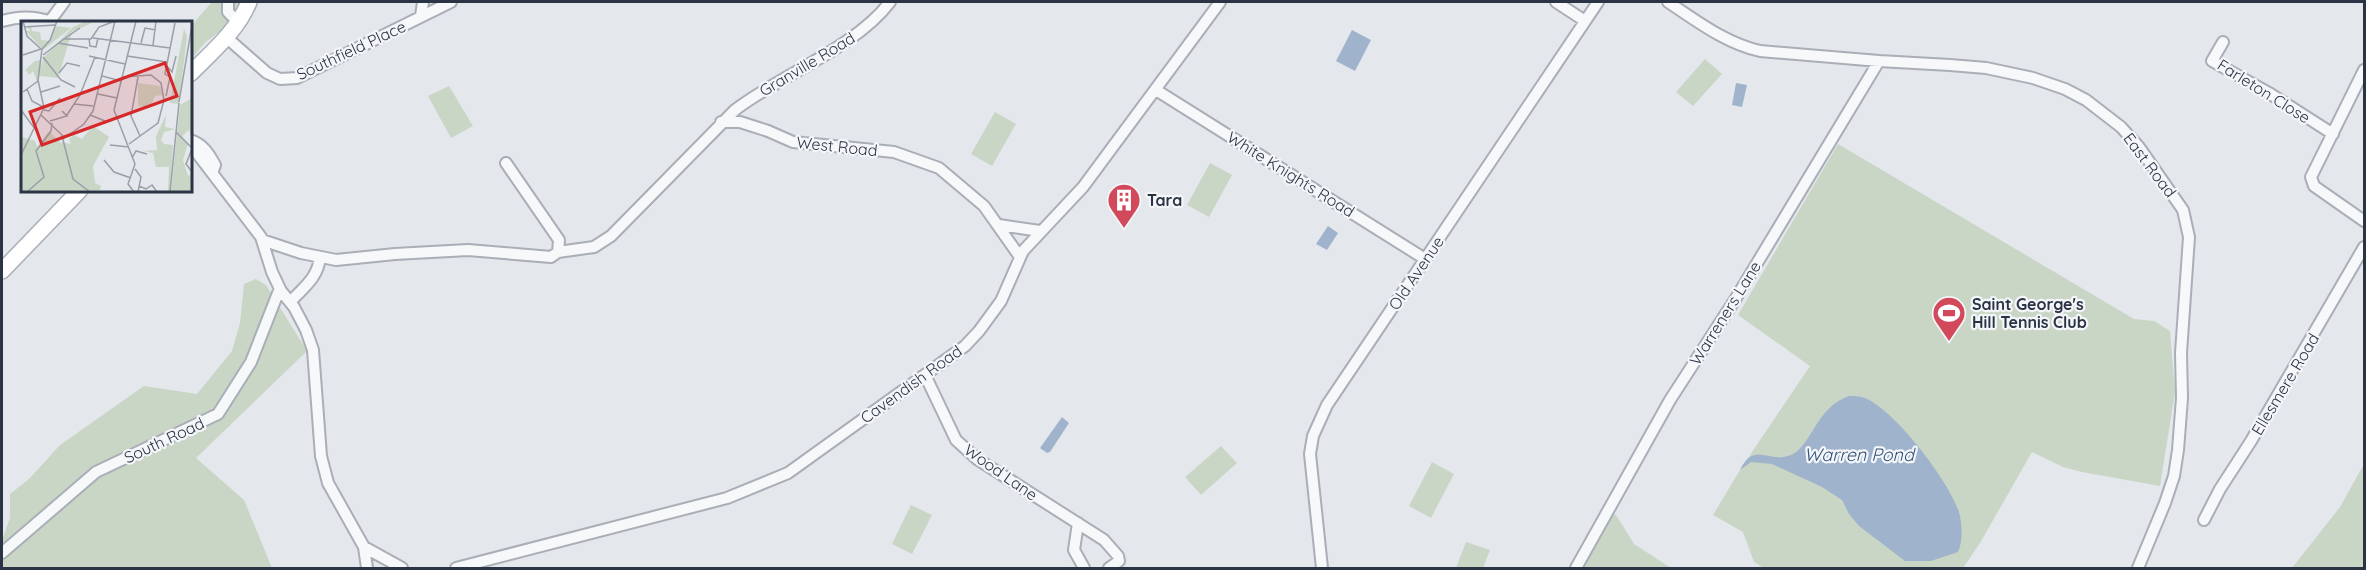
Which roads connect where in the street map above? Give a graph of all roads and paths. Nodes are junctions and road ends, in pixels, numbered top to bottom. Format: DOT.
graph roads {
  1 [pos="64,2"];
  2 [pos="228,2"];
  3 [pos="249,2"];
  4 [pos="423,2"];
  5 [pos="451,2"];
  6 [pos="890,2"];
  7 [pos="1220,2"];
  8 [pos="1556,2"];
  9 [pos="1598,2"];
  10 [pos="1668,2"];
  11 [pos="421,16"];
  12 [pos="2,21"];
  13 [pos="46,21"];
  14 [pos="51,21"];
  15 [pos="1585,21"];
  16 [pos="238,22"];
  17 [pos="226,37"];
  18 [pos="2223,42"];
  19 [pos="1879,61"];
  20 [pos="2364,70"];
  21 [pos="192,72"];
  22 [pos="1156,90"];
  23 [pos="721,122"];
  24 [pos="2333,134"];
  25 [pos="192,145"];
  26 [pos="506,163"];
  27 [pos="78,192"];
  28 [pos="2364,221"];
  29 [pos="999,225"];
  30 [pos="1040,231"];
  31 [pos="262,240"];
  32 [pos="2364,247"];
  33 [pos="558,252"];
  34 [pos="320,257"];
  35 [pos="1020,257"];
  36 [pos="1425,259"];
  37 [pos="2,271"];
  38 [pos="281,291"];
  39 [pos="290,302"];
  40 [pos="925,375"];
  41 [pos="2204,520"];
  42 [pos="1078,523"];
  43 [pos="364,548"];
  44 [pos="2,553"];
  45 [pos="367,568"];
  46 [pos="402,568"];
  47 [pos="456,568"];
  48 [pos="1084,568"];
  49 [pos="1109,568"];
  50 [pos="1322,568"];
  51 [pos="1576,568"];
  52 [pos="2138,568"];
  1 -- 14 [label="street"];
  2 -- 16 [label="street"];
  3 -- 16 [label="main road"];
  4 -- 11 [label="street"];
  5 -- 11 [label="street, Southfield Place"];
  6 -- 23 [label="street, Granville Road"];
  7 -- 22 [label="street, Cavendish Road"];
  8 -- 15 [label="street"];
  9 -- 15 [label="street, Old Avenue"];
  10 -- 19 [label="street, East Road"];
  11 -- 17 [label="street, Southfield Place"];
  12 -- 13 [label="street"];
  15 -- 36 [label="street, Old Avenue"];
  16 -- 17 [label="main road"];
  17 -- 21 [label="main road"];
  18 -- 24 [label="street, Farleton Close"];
  19 -- 51 [label="street, Warreners Lane"];
  19 -- 52 [label="street, East Road"];
  20 -- 24 [label="street"];
  22 -- 30 [label="street, Cavendish Road"];
  22 -- 36 [label="street, White Knights Road"];
  23 -- 29 [label="street, West Road"];
  23 -- 33 [label="street"];
  24 -- 28 [label="street"];
  25 -- 31 [label="street"];
  26 -- 33 [label="street"];
  27 -- 37 [label="main road"];
  29 -- 30 [label="street"];
  29 -- 35 [label="street, West Road"];
  30 -- 35 [label="street, Cavendish Road"];
  31 -- 34 [label="street"];
  31 -- 38 [label="street"];
  32 -- 41 [label="street, Ellesmere Road"];
  33 -- 34 [label="street"];
  34 -- 39 [label="street"];
  35 -- 40 [label="street, Cavendish Road"];
  36 -- 50 [label="street, Old Avenue"];
  38 -- 39 [label="street"];
  38 -- 44 [label="street, South Road"];
  39 -- 43 [label="street"];
  40 -- 42 [label="street, Wood Lane"];
  40 -- 47 [label="street, Cavendish Road"];
  42 -- 48 [label="street"];
  42 -- 49 [label="street, Wood Lane"];
  43 -- 45 [label="street"];
  43 -- 46 [label="street"];
}
